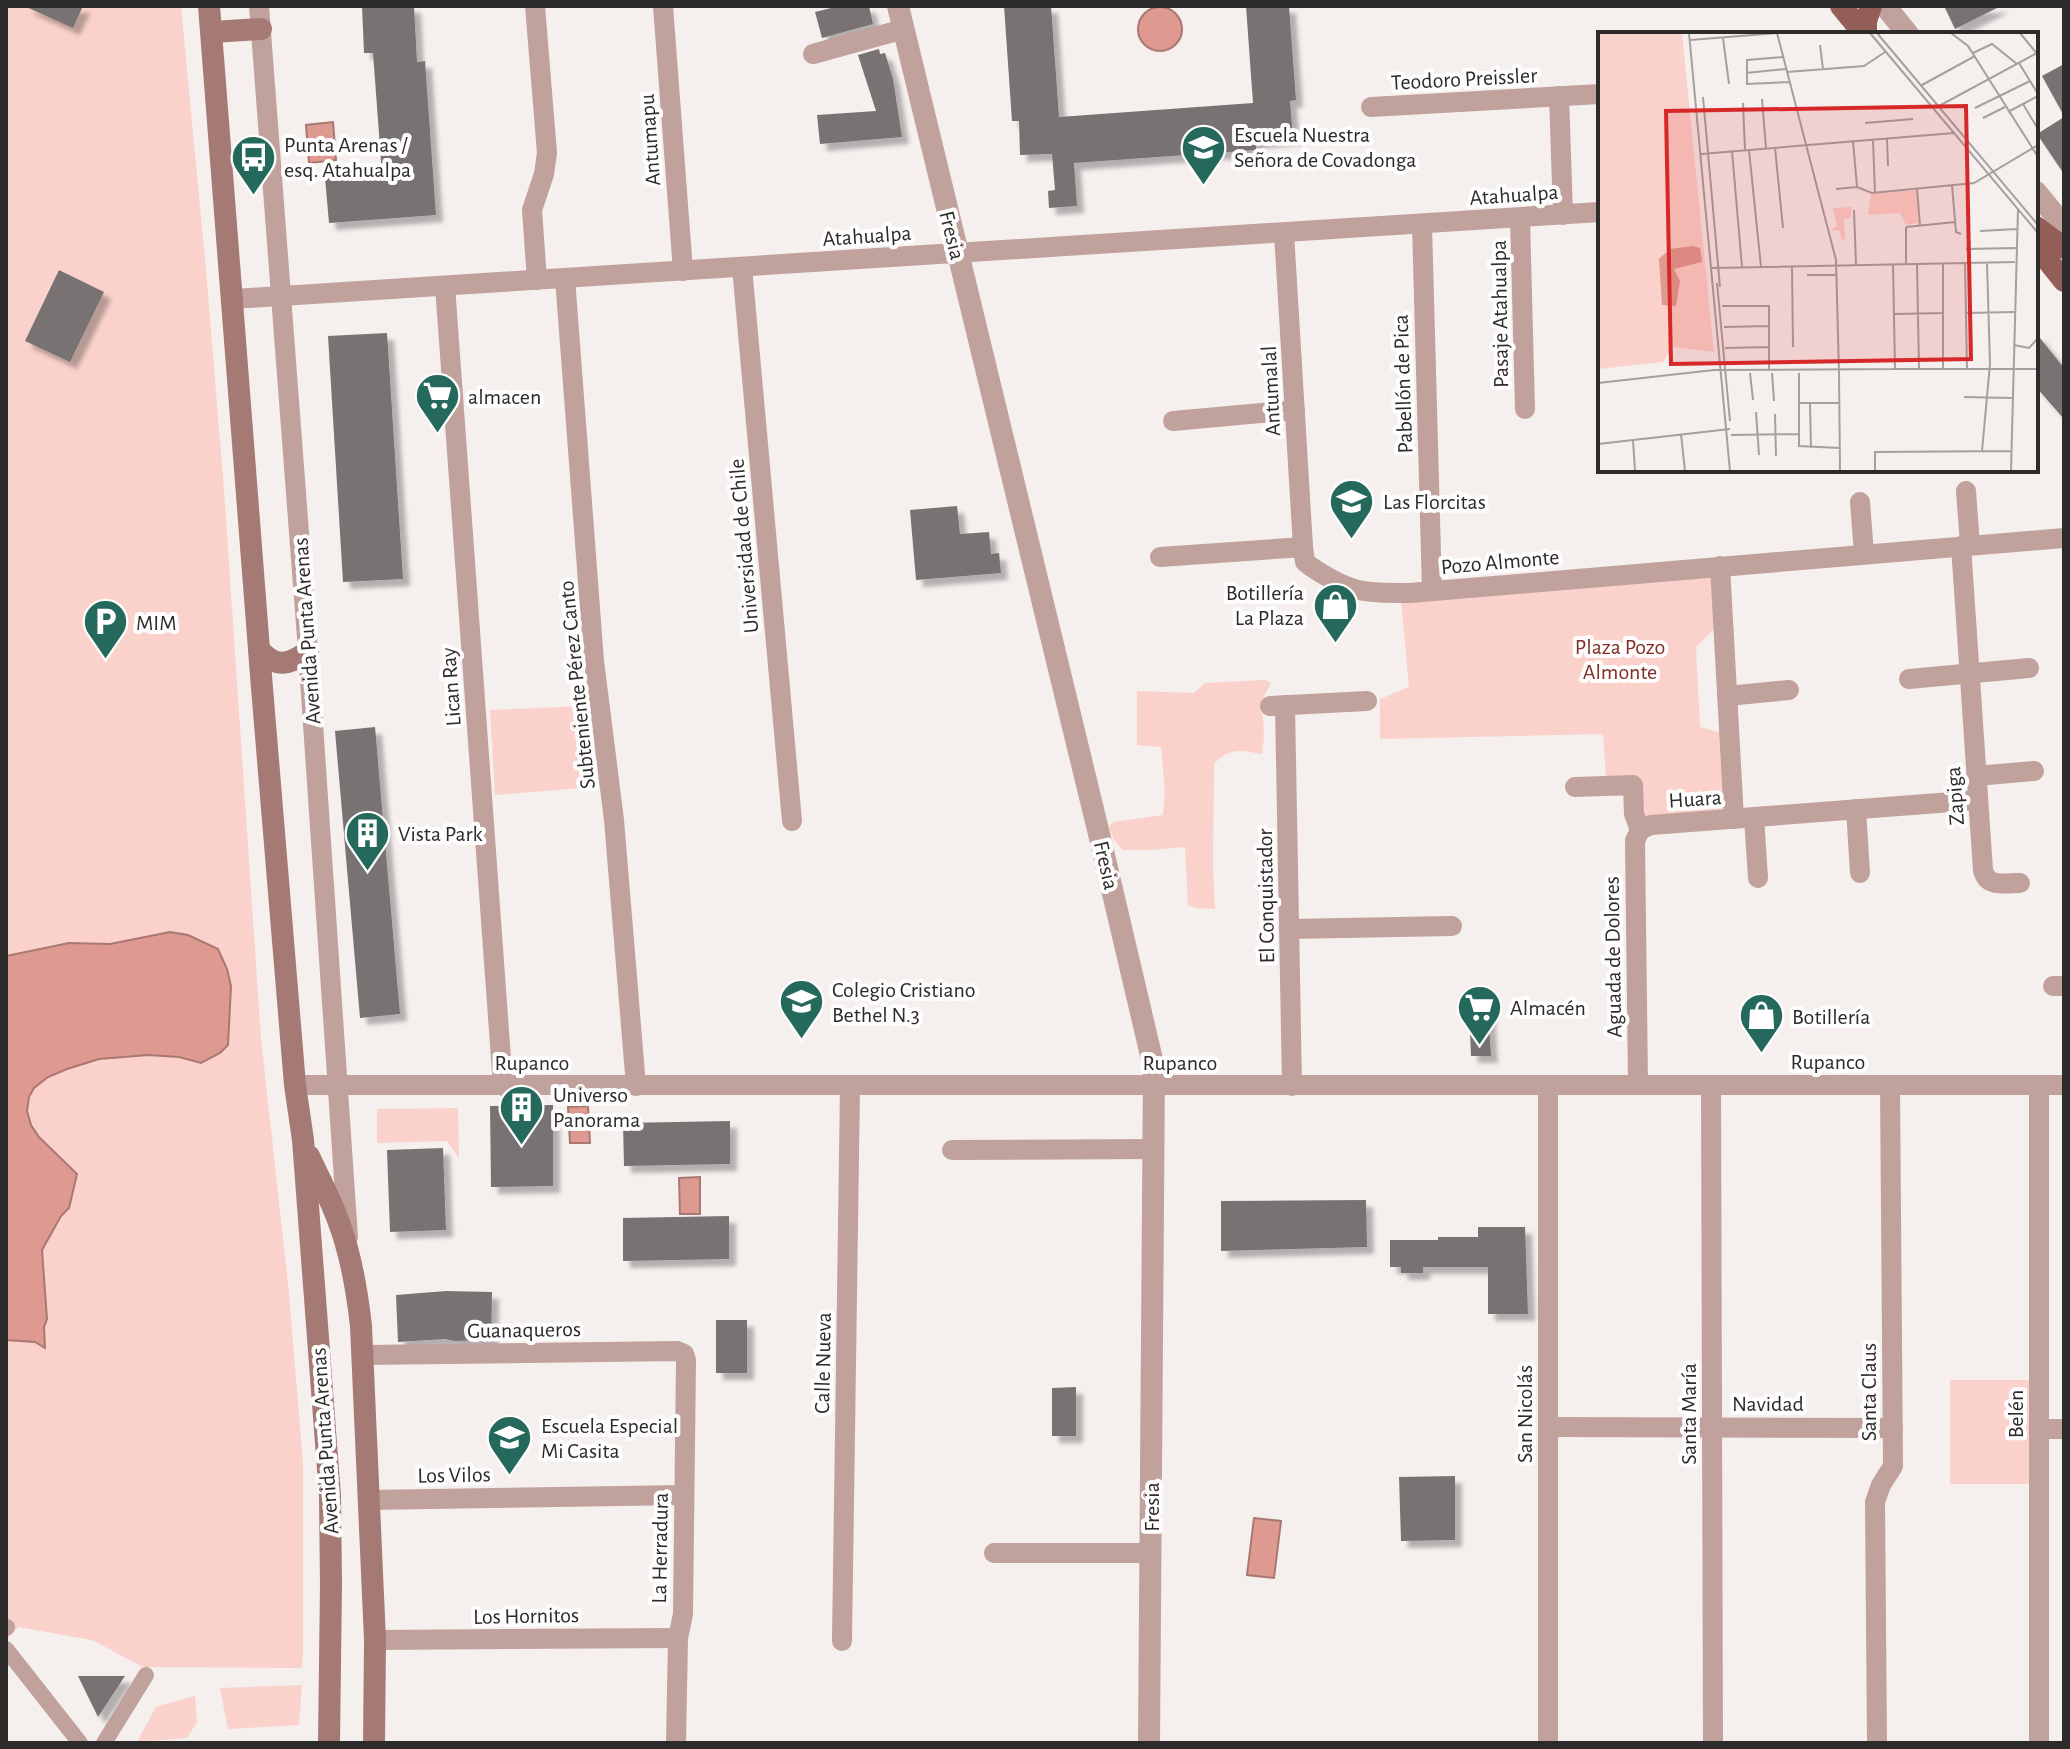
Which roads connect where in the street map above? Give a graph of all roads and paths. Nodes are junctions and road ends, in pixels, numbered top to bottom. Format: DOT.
graph roads {
  1 [pos="209,6"];
  2 [pos="259,6"];
  3 [pos="535,6"];
  4 [pos="663,6"];
  5 [pos="898,6"];
  6 [pos="1841,6"];
  7 [pos="1871,6"];
  8 [pos="1885,6"];
  9 [pos="261,29"];
  10 [pos="904,29"];
  11 [pos="212,32"];
  12 [pos="1863,32"];
  13 [pos="1865,32"];
  14 [pos="1906,32"];
  15 [pos="813,54"];
  16 [pos="1598,94"];
  17 [pos="1559,96"];
  18 [pos="1371,107"];
  19 [pos="2038,194"];
  20 [pos="1598,212"];
  21 [pos="1563,215"];
  22 [pos="1520,218"];
  23 [pos="1422,224"];
  24 [pos="2064,226"];
  25 [pos="2038,228"];
  26 [pos="1284,233"];
  27 [pos="2038,248"];
  28 [pos="2064,248"];
  29 [pos="958,253"];
  30 [pos="742,267"];
  31 [pos="683,271"];
  32 [pos="565,278"];
  33 [pos="537,280"];
  34 [pos="2064,281"];
  35 [pos="445,286"];
  36 [pos="281,297"];
  37 [pos="233,299"];
  38 [pos="1525,409"];
  39 [pos="1295,410"];
  40 [pos="1173,421"];
  41 [pos="1966,491"];
  42 [pos="1860,502"];
  43 [pos="2064,538"];
  44 [pos="1965,546"];
  45 [pos="1303,547"];
  46 [pos="1864,554"];
  47 [pos="1160,557"];
  48 [pos="1720,566"];
  49 [pos="1432,591"];
  50 [pos="259,649"];
  51 [pos="308,651"];
  52 [pos="2029,668"];
  53 [pos="1970,674"];
  54 [pos="1909,679"];
  55 [pos="1789,690"];
  56 [pos="1727,696"];
  57 [pos="1367,701"];
  58 [pos="2034,771"];
  59 [pos="1976,776"];
  60 [pos="1575,787"];
  61 [pos="1978,800"];
  62 [pos="1856,809"];
  63 [pos="1744,818"];
  64 [pos="792,821"];
  65 [pos="1640,830"];
  66 [pos="1860,873"];
  67 [pos="1758,878"];
  68 [pos="2020,883"];
  69 [pos="1452,926"];
  70 [pos="1289,929"];
  71 [pos="1638,1084"];
  72 [pos="295,1085"];
  73 [pos="1548,1085"];
  74 [pos="1711,1085"];
  75 [pos="1890,1085"];
  76 [pos="2039,1085"];
  77 [pos="2064,1085"];
  78 [pos="337,1086"];
  79 [pos="503,1086"];
  80 [pos="636,1086"];
  81 [pos="850,1086"];
  82 [pos="1154,1086"];
  83 [pos="1292,1086"];
  84 [pos="303,1140"];
  85 [pos="1154,1149"];
  86 [pos="952,1150"];
  87 [pos="349,1257"];
  88 [pos="684,1354"];
  89 [pos="363,1355"];
  90 [pos="1548,1427"];
  91 [pos="1712,1427"];
  92 [pos="1893,1428"];
  93 [pos="2039,1429"];
  94 [pos="2064,1429"];
  95 [pos="684,1495"];
  96 [pos="368,1500"];
  97 [pos="994,1553"];
  98 [pos="1150,1553"];
  99 [pos="678,1638"];
  100 [pos="375,1640"];
  101 [pos="842,1641"];
  102 [pos="6,1649"];
  103 [pos="146,1675"];
  104 [pos="80,1743"];
  105 [pos="104,1743"];
  106 [pos="329,1743"];
  107 [pos="374,1743"];
  108 [pos="676,1743"];
  109 [pos="1149,1743"];
  110 [pos="1548,1743"];
  111 [pos="1713,1743"];
  112 [pos="1877,1743"];
  113 [pos="2039,1743"];
  1 -- 11 [label="main road, Avenida Punta Arenas"];
  2 -- 9 [label="street, Avenida Punta Arenas"];
  3 -- 33 [label="street"];
  4 -- 31 [label="street, Antumapu"];
  5 -- 10 [label="street, Fresia"];
  6 -- 12 [label="main road"];
  7 -- 13 [label="main road"];
  8 -- 14 [label="street"];
  9 -- 11 [label="main road"];
  9 -- 36 [label="street, Avenida Punta Arenas"];
  10 -- 15 [label="street"];
  10 -- 29 [label="street, Fresia"];
  11 -- 37 [label="main road, Avenida Punta Arenas"];
  16 -- 17 [label="street, Teodoro Preissler"];
  17 -- 18 [label="street, Teodoro Preissler"];
  17 -- 21 [label="street, Teodoro Preissler"];
  19 -- 24 [label="street"];
  20 -- 21 [label="street, Atahualpa"];
  21 -- 22 [label="street, Atahualpa"];
  22 -- 23 [label="street, Atahualpa"];
  22 -- 38 [label="street, Pasaje Atahualpa"];
  23 -- 26 [label="street, Atahualpa"];
  23 -- 49 [label="street, Pabellón de Pica"];
  25 -- 28 [label="main road"];
  26 -- 29 [label="street, Atahualpa"];
  26 -- 39 [label="street, Antumalal"];
  27 -- 34 [label="main road"];
  29 -- 30 [label="street, Atahualpa"];
  29 -- 82 [label="street, Fresia"];
  30 -- 31 [label="street, Atahualpa"];
  30 -- 64 [label="street, Universidad de Chile"];
  31 -- 32 [label="street, Atahualpa"];
  32 -- 33 [label="street, Atahualpa"];
  32 -- 80 [label="street, Subteniente Pérez Canto"];
  33 -- 35 [label="street, Atahualpa"];
  35 -- 36 [label="street, Atahualpa"];
  35 -- 79 [label="street, Lican Ray"];
  36 -- 37 [label="street, Atahualpa"];
  36 -- 51 [label="street, Avenida Punta Arenas"];
  37 -- 50 [label="main road, Avenida Punta Arenas"];
  39 -- 40 [label="street"];
  39 -- 45 [label="street, Antumalal"];
  41 -- 44 [label="street"];
  42 -- 46 [label="street"];
  43 -- 44 [label="street, Pozo Almonte"];
  44 -- 46 [label="street, Pozo Almonte"];
  44 -- 53 [label="street, Zapiga"];
  45 -- 47 [label="street"];
  45 -- 49 [label="street, Pozo Almonte"];
  46 -- 48 [label="street, Pozo Almonte"];
  48 -- 49 [label="street, Pozo Almonte"];
  48 -- 56 [label="street"];
  50 -- 51 [label="main road"];
  50 -- 72 [label="main road, Avenida Punta Arenas"];
  51 -- 78 [label="street, Avenida Punta Arenas"];
  52 -- 53 [label="street"];
  53 -- 54 [label="street"];
  53 -- 59 [label="street, Zapiga"];
  55 -- 56 [label="street"];
  56 -- 63 [label="street"];
  57 -- 70 [label="street, El Conquistador"];
  58 -- 59 [label="street"];
  59 -- 61 [label="street, Zapiga"];
  60 -- 65 [label="street, Aguada de Dolores"];
  61 -- 62 [label="street, Huara"];
  61 -- 68 [label="street, Zapiga"];
  62 -- 63 [label="street, Huara"];
  62 -- 66 [label="street"];
  63 -- 65 [label="street, Huara"];
  63 -- 67 [label="street, Huara"];
  65 -- 71 [label="street, Aguada de Dolores"];
  69 -- 70 [label="street"];
  70 -- 83 [label="street, El Conquistador"];
  71 -- 73 [label="street, Rupanco"];
  71 -- 74 [label="street, Rupanco"];
  72 -- 78 [label="street, Rupanco"];
  72 -- 84 [label="main road, Avenida Punta Arenas"];
  73 -- 83 [label="street, Rupanco"];
  73 -- 90 [label="street, San Nicolás"];
  74 -- 75 [label="street, Rupanco"];
  74 -- 91 [label="street, Santa María"];
  75 -- 76 [label="street, Rupanco"];
  75 -- 92 [label="street, Santa Claus"];
  76 -- 77 [label="street, Rupanco"];
  76 -- 93 [label="street, Belén"];
  78 -- 79 [label="street, Rupanco"];
  78 -- 87 [label="street, Avenida Punta Arenas"];
  79 -- 80 [label="street, Rupanco"];
  80 -- 81 [label="street, Rupanco"];
  81 -- 82 [label="street, Rupanco"];
  81 -- 101 [label="street, Calle Nueva"];
  82 -- 83 [label="street, Rupanco"];
  82 -- 85 [label="street, Fresia"];
  84 -- 87 [label="main road, Avenida Punta Arenas"];
  84 -- 106 [label="main road, Avenida Punta Arenas"];
  85 -- 86 [label="street"];
  85 -- 98 [label="street, Fresia"];
  87 -- 89 [label="main road, Avenida Punta Arenas"];
  88 -- 89 [label="street, Guanaqueros"];
  88 -- 95 [label="street, La Herradura"];
  89 -- 96 [label="main road, Avenida Punta Arenas"];
  90 -- 91 [label="street, Navidad"];
  90 -- 110 [label="street, San Nicolás"];
  91 -- 92 [label="street, Navidad"];
  91 -- 111 [label="street, Santa María"];
  92 -- 112 [label="street, Santa Claus"];
  93 -- 94 [label="street"];
  93 -- 113 [label="street, Belén"];
  95 -- 96 [label="street, Los Vilos"];
  95 -- 99 [label="street, La Herradura"];
  96 -- 100 [label="main road, Avenida Punta Arenas"];
  97 -- 98 [label="street"];
  98 -- 109 [label="street, Fresia"];
  99 -- 100 [label="street, Los Hornitos"];
  99 -- 108 [label="street, La Herradura"];
  100 -- 107 [label="main road, Avenida Punta Arenas"];
  102 -- 104 [label="street"];
  103 -- 105 [label="street"];
}
